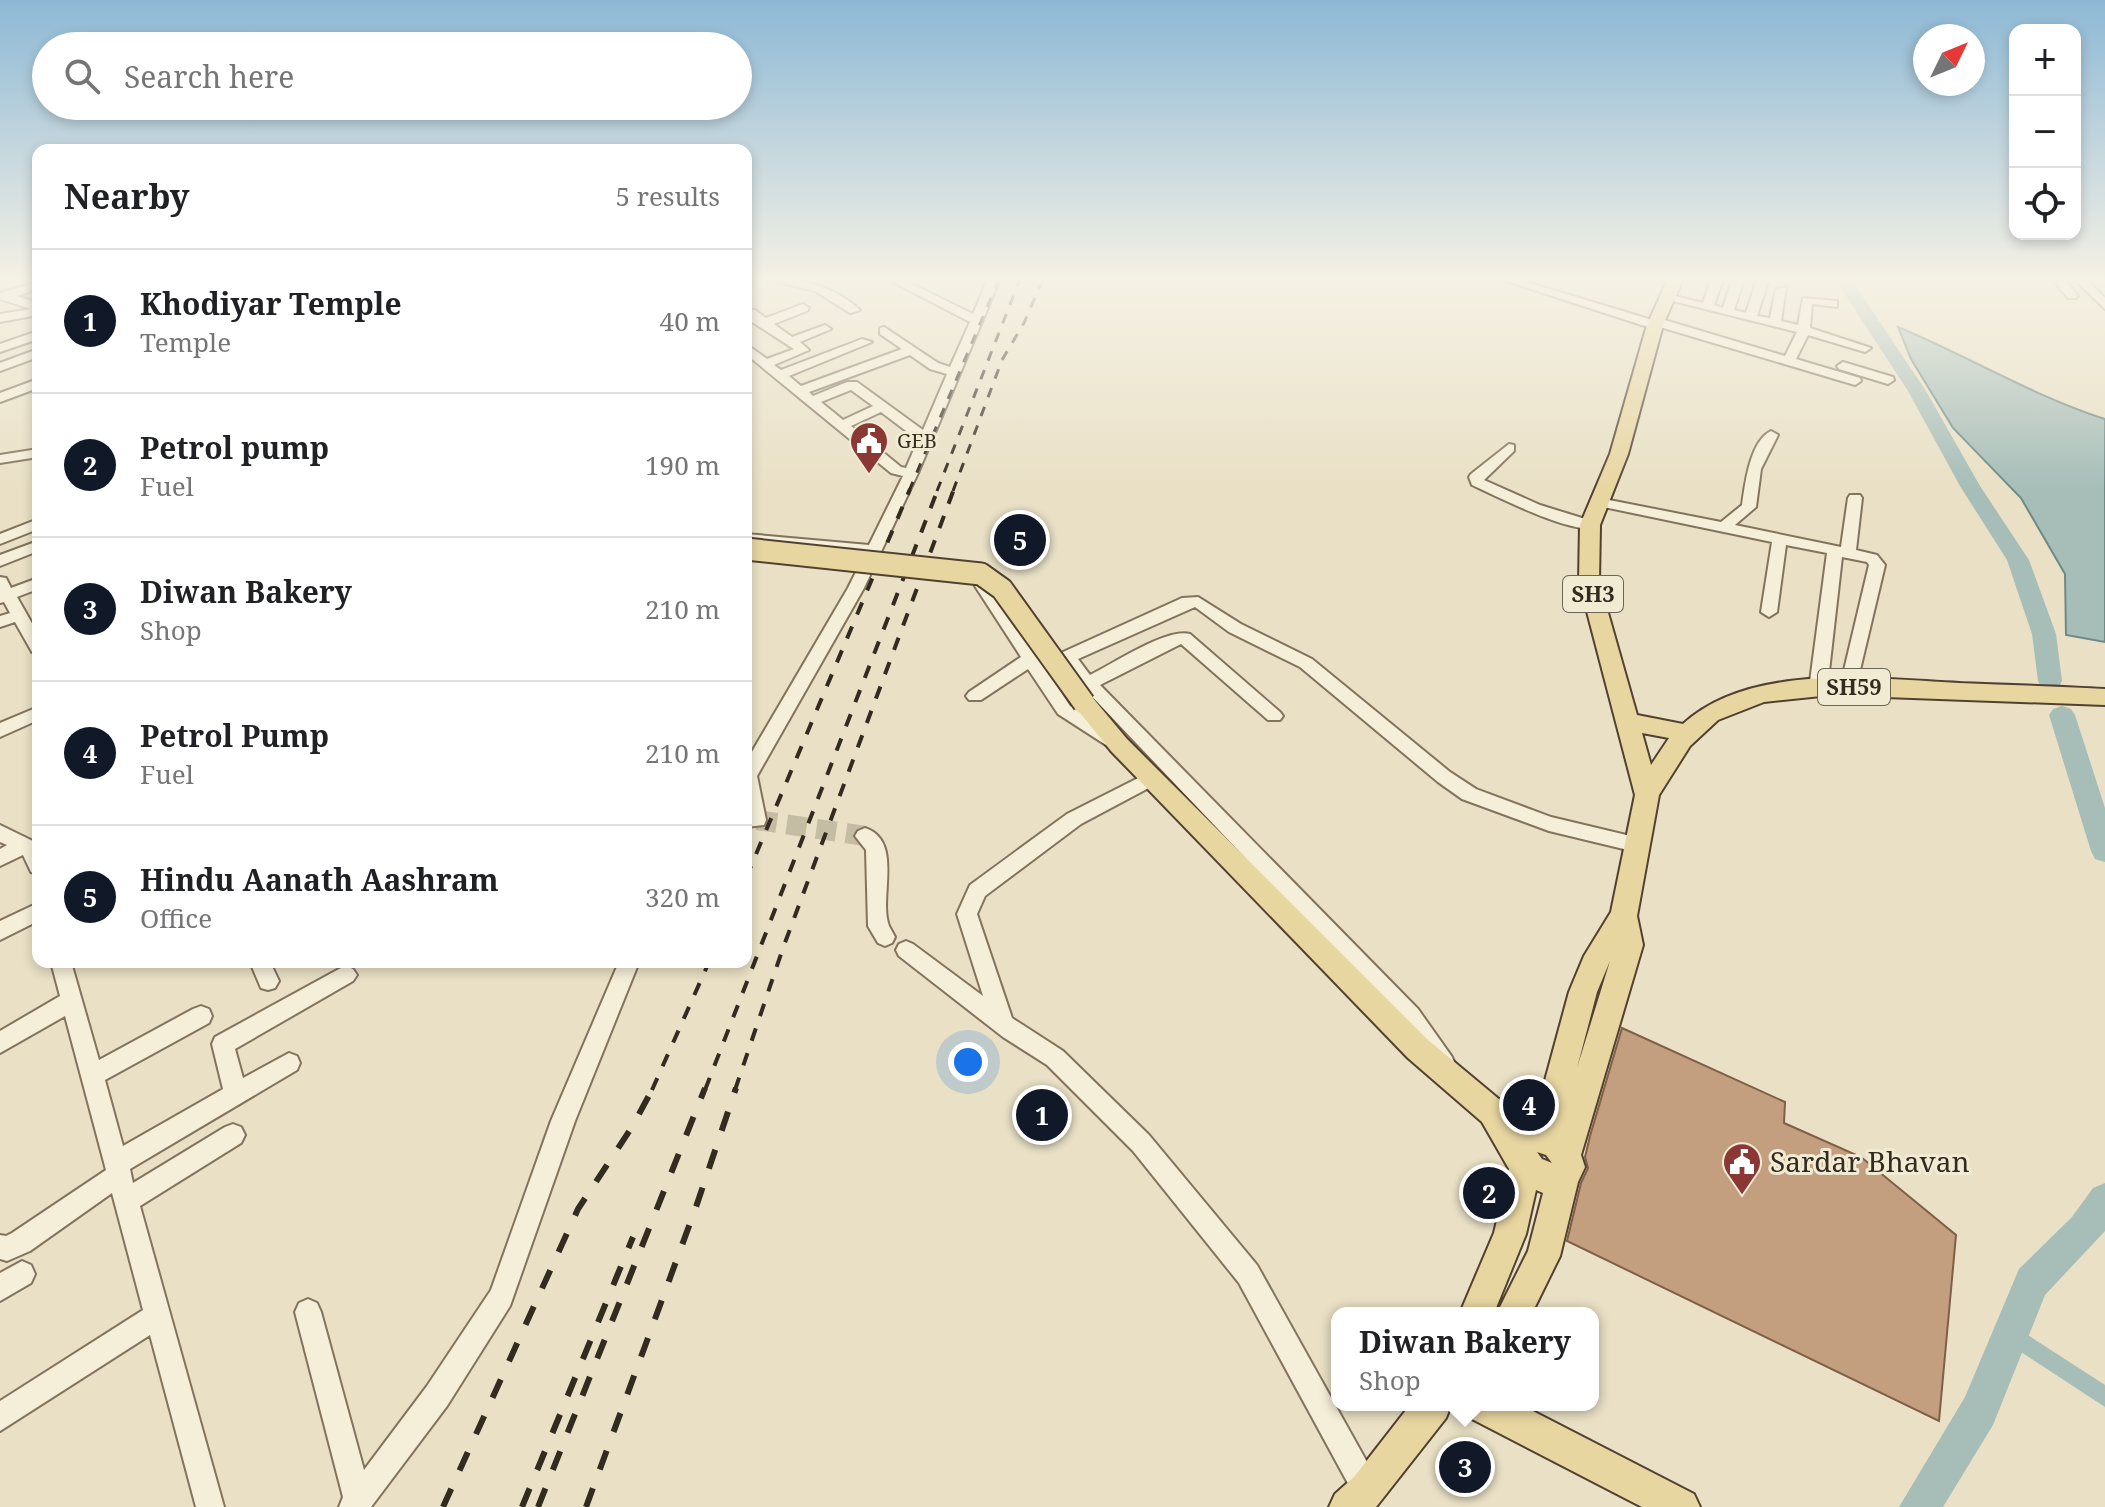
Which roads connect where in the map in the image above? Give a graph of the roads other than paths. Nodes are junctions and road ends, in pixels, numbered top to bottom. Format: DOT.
graph roads {
  1 [pos="802,349"];
  2 [pos="847,349"];
  3 [pos="965,349"];
  4 [pos="1649,349"];
  5 [pos="1804,349"];
  6 [pos="1808,349"];
  7 [pos="1815,349"];
  8 [pos="911,350"];
  9 [pos="752,353"];
  10 [pos="32,356"];
  11 [pos="1873,363"];
  12 [pos="765,364"];
  13 [pos="0,369"];
  14 [pos="955,372"];
  15 [pos="778,376"];
  16 [pos="1888,380"];
  17 [pos="1855,381"];
  18 [pos="32,385"];
  19 [pos="22,389"];
  20 [pos="798,392"];
  21 [pos="0,398"];
  22 [pos="810,402"];
  23 [pos="882,407"];
  24 [pos="840,426"];
  25 [pos="1771,435"];
  26 [pos="926,439"];
  27 [pos="1509,448"];
  28 [pos="32,454"];
  29 [pos="0,459"];
  30 [pos="911,473"];
  31 [pos="1855,498"];
  32 [pos="1599,502"];
  33 [pos="1590,525"];
  34 [pos="32,526"];
  35 [pos="1724,527"];
  36 [pos="1780,538"];
  37 [pos="0,539"];
  38 [pos="752,540"];
  39 [pos="32,548"];
  40 [pos="752,550"];
  41 [pos="874,550"];
  42 [pos="1842,550"];
  43 [pos="0,561"];
  44 [pos="32,584"];
  45 [pos="983,586"];
  46 [pos="2,592"];
  47 [pos="1769,612"];
  48 [pos="0,622"];
  49 [pos="28,622"];
  50 [pos="1031,659"];
  51 [pos="1849,687"];
  52 [pos="1818,689"];
  53 [pos="1086,694"];
  54 [pos="975,696"];
  55 [pos="2105,697"];
  56 [pos="32,716"];
  57 [pos="1274,716"];
  58 [pos="1627,722"];
  59 [pos="0,731"];
  60 [pos="1687,733"];
  61 [pos="1119,745"];
  62 [pos="752,767"];
  63 [pos="1152,778"];
  64 [pos="1647,795"];
  65 [pos="0,833"];
  66 [pos="865,836"];
  67 [pos="1636,844"];
  68 [pos="26,845"];
  69 [pos="32,852"];
  70 [pos="0,858"];
  71 [pos="32,914"];
  72 [pos="0,931"];
  73 [pos="885,937"];
  74 [pos="906,950"];
  75 [pos="63,968"];
  76 [pos="627,968"];
  77 [pos="346,975"];
  78 [pos="72,1000"];
  79 [pos="201,1016"];
  80 [pos="1003,1024"];
  81 [pos="0,1043"];
  82 [pos="289,1063"];
  83 [pos="93,1075"];
  84 [pos="1454,1080"];
  85 [pos="236,1094"];
  86 [pos="233,1135"];
  87 [pos="1542,1155"];
  88 [pos="118,1168"];
  89 [pos="127,1200"];
  90 [pos="0,1247"];
  91 [pos="22,1274"];
  92 [pos="0,1288"];
  93 [pos="1480,1307"];
  94 [pos="1517,1307"];
  95 [pos="308,1312"];
  96 [pos="158,1315"];
  97 [pos="1428,1411"];
  98 [pos="1495,1411"];
  99 [pos="0,1417"];
  100 [pos="1357,1499"];
  101 [pos="355,1504"];
  102 [pos="210,1507"];
  103 [pos="1681,1507"];
  1 -- 12 [label="street"];
  2 -- 15 [label="street"];
  3 -- 14 [label="street"];
  4 -- 32 [label="main road, SH3"];
  5 -- 17 [label="street"];
  6 -- 16 [label="street"];
  7 -- 11 [label="street"];
  8 -- 14 [label="street"];
  8 -- 20 [label="street"];
  9 -- 12 [label="street"];
  10 -- 13 [label="street"];
  12 -- 15 [label="street"];
  13 -- 19 [label="street"];
  14 -- 26 [label="street"];
  15 -- 20 [label="street"];
  18 -- 19 [label="street"];
  19 -- 21 [label="street"];
  20 -- 22 [label="street"];
  22 -- 23 [label="street"];
  22 -- 24 [label="street"];
  23 -- 24 [label="street"];
  23 -- 26 [label="street"];
  24 -- 30 [label="street"];
  25 -- 35 [label="street"];
  26 -- 30 [label="street"];
  27 -- 33 [label="street"];
  28 -- 29 [label="street"];
  30 -- 41 [label="street"];
  31 -- 42 [label="street"];
  32 -- 33 [label="main road, SH3"];
  32 -- 35 [label="street"];
  33 -- 58 [label="main road, SH3"];
  34 -- 37 [label="street"];
  35 -- 36 [label="street"];
  36 -- 42 [label="street"];
  36 -- 47 [label="street"];
  38 -- 41 [label="street"];
  39 -- 43 [label="street"];
  40 -- 53 [label="main road, bridge"];
  41 -- 62 [label="street"];
  42 -- 51 [label="street"];
  42 -- 52 [label="street"];
  44 -- 46 [label="street"];
  45 -- 50 [label="street"];
  46 -- 49 [label="street"];
  48 -- 49 [label="street"];
  50 -- 54 [label="street"];
  50 -- 61 [label="street"];
  51 -- 52 [label="main road, SH59"];
  51 -- 55 [label="main road, SH59"];
  52 -- 60 [label="main road, SH59"];
  53 -- 57 [label="street"];
  53 -- 61 [label="main road"];
  53 -- 67 [label="street"];
  53 -- 84 [label="street"];
  56 -- 59 [label="street"];
  58 -- 60 [label="main road"];
  58 -- 64 [label="main road, SH3"];
  60 -- 64 [label="main road, SH59"];
  61 -- 63 [label="main road"];
  63 -- 80 [label="street"];
  63 -- 84 [label="main road"];
  64 -- 67 [label="main road, SH3"];
  65 -- 68 [label="street"];
  66 -- 73 [label="street"];
  67 -- 87 [label="main road, SH3"];
  68 -- 69 [label="street"];
  68 -- 70 [label="street"];
  71 -- 72 [label="street"];
  74 -- 80 [label="street"];
  75 -- 78 [label="street"];
  76 -- 101 [label="street"];
  77 -- 85 [label="street"];
  78 -- 81 [label="street"];
  78 -- 83 [label="street"];
  79 -- 83 [label="street"];
  80 -- 100 [label="street"];
  82 -- 85 [label="street"];
  83 -- 88 [label="street"];
  84 -- 87 [label="main road"];
  85 -- 88 [label="street"];
  86 -- 89 [label="street"];
  87 -- 93 [label="main road"];
  87 -- 94 [label="main road"];
  88 -- 89 [label="street"];
  88 -- 90 [label="street"];
  89 -- 96 [label="street"];
  91 -- 92 [label="street"];
  95 -- 101 [label="street"];
  96 -- 99 [label="street"];
  96 -- 102 [label="street"];
  97 -- 100 [label="main road"];
  98 -- 103 [label="main road"];
}
